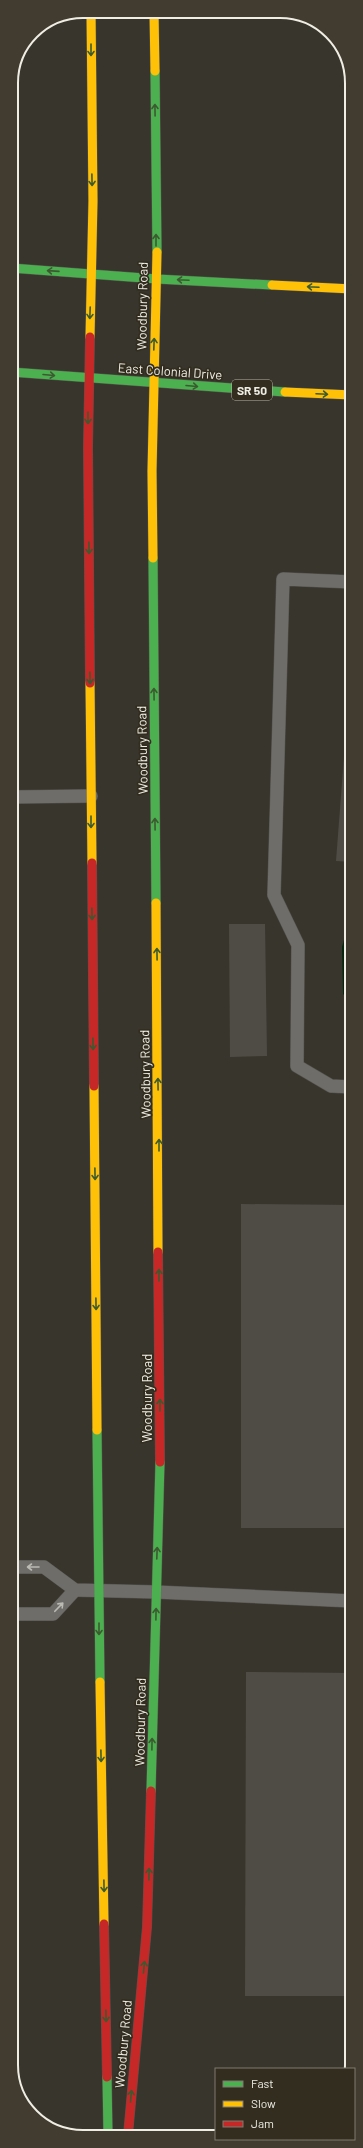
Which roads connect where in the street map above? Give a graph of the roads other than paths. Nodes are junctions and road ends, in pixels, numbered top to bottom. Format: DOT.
graph roads {
  1 [pos="91,18"];
  2 [pos="154,18"];
  3 [pos="18,269"];
  4 [pos="92,274"];
  5 [pos="157,279"];
  6 [pos="345,289"];
  7 [pos="18,373"];
  8 [pos="88,379"];
  9 [pos="153,383"];
  10 [pos="345,395"];
  11 [pos="345,582"];
  12 [pos="91,796"];
  13 [pos="18,797"];
  14 [pos="345,1087"];
  15 [pos="18,1566"];
  16 [pos="75,1590"];
  17 [pos="99,1590"];
  18 [pos="156,1592"];
  19 [pos="345,1601"];
  20 [pos="18,1614"];
  21 [pos="108,2130"];
  22 [pos="128,2130"];
  1 -- 4 [label="main road, Woodbury Road, one-way"];
  5 -- 2 [label="main road, Woodbury Road, one-way"];
  4 -- 3 [label="main road, one-way"];
  4 -- 5 [label="main road"];
  4 -- 8 [label="main road, Woodbury Road, one-way"];
  6 -- 5 [label="main road, one-way"];
  9 -- 5 [label="main road, Woodbury Road, one-way"];
  7 -- 8 [label="main road, East Colonial Drive / SR 50, one-way"];
  8 -- 9 [label="main road, East Colonial Drive / SR 50"];
  8 -- 12 [label="main road, Woodbury Road, one-way"];
  9 -- 10 [label="main road, East Colonial Drive / SR 50, one-way"];
  18 -- 9 [label="main road, Woodbury Road, one-way"];
  11 -- 14 [label="lane"];
  12 -- 13 [label="lane"];
  12 -- 17 [label="main road, Woodbury Road, one-way"];
  16 -- 15 [label="lane, one-way"];
  16 -- 17 [label="lane"];
  20 -- 16 [label="lane, one-way"];
  17 -- 18 [label="lane"];
  17 -- 21 [label="main road, Woodbury Road, one-way"];
  18 -- 19 [label="lane"];
  22 -- 18 [label="main road, Woodbury Road, one-way"];
}
